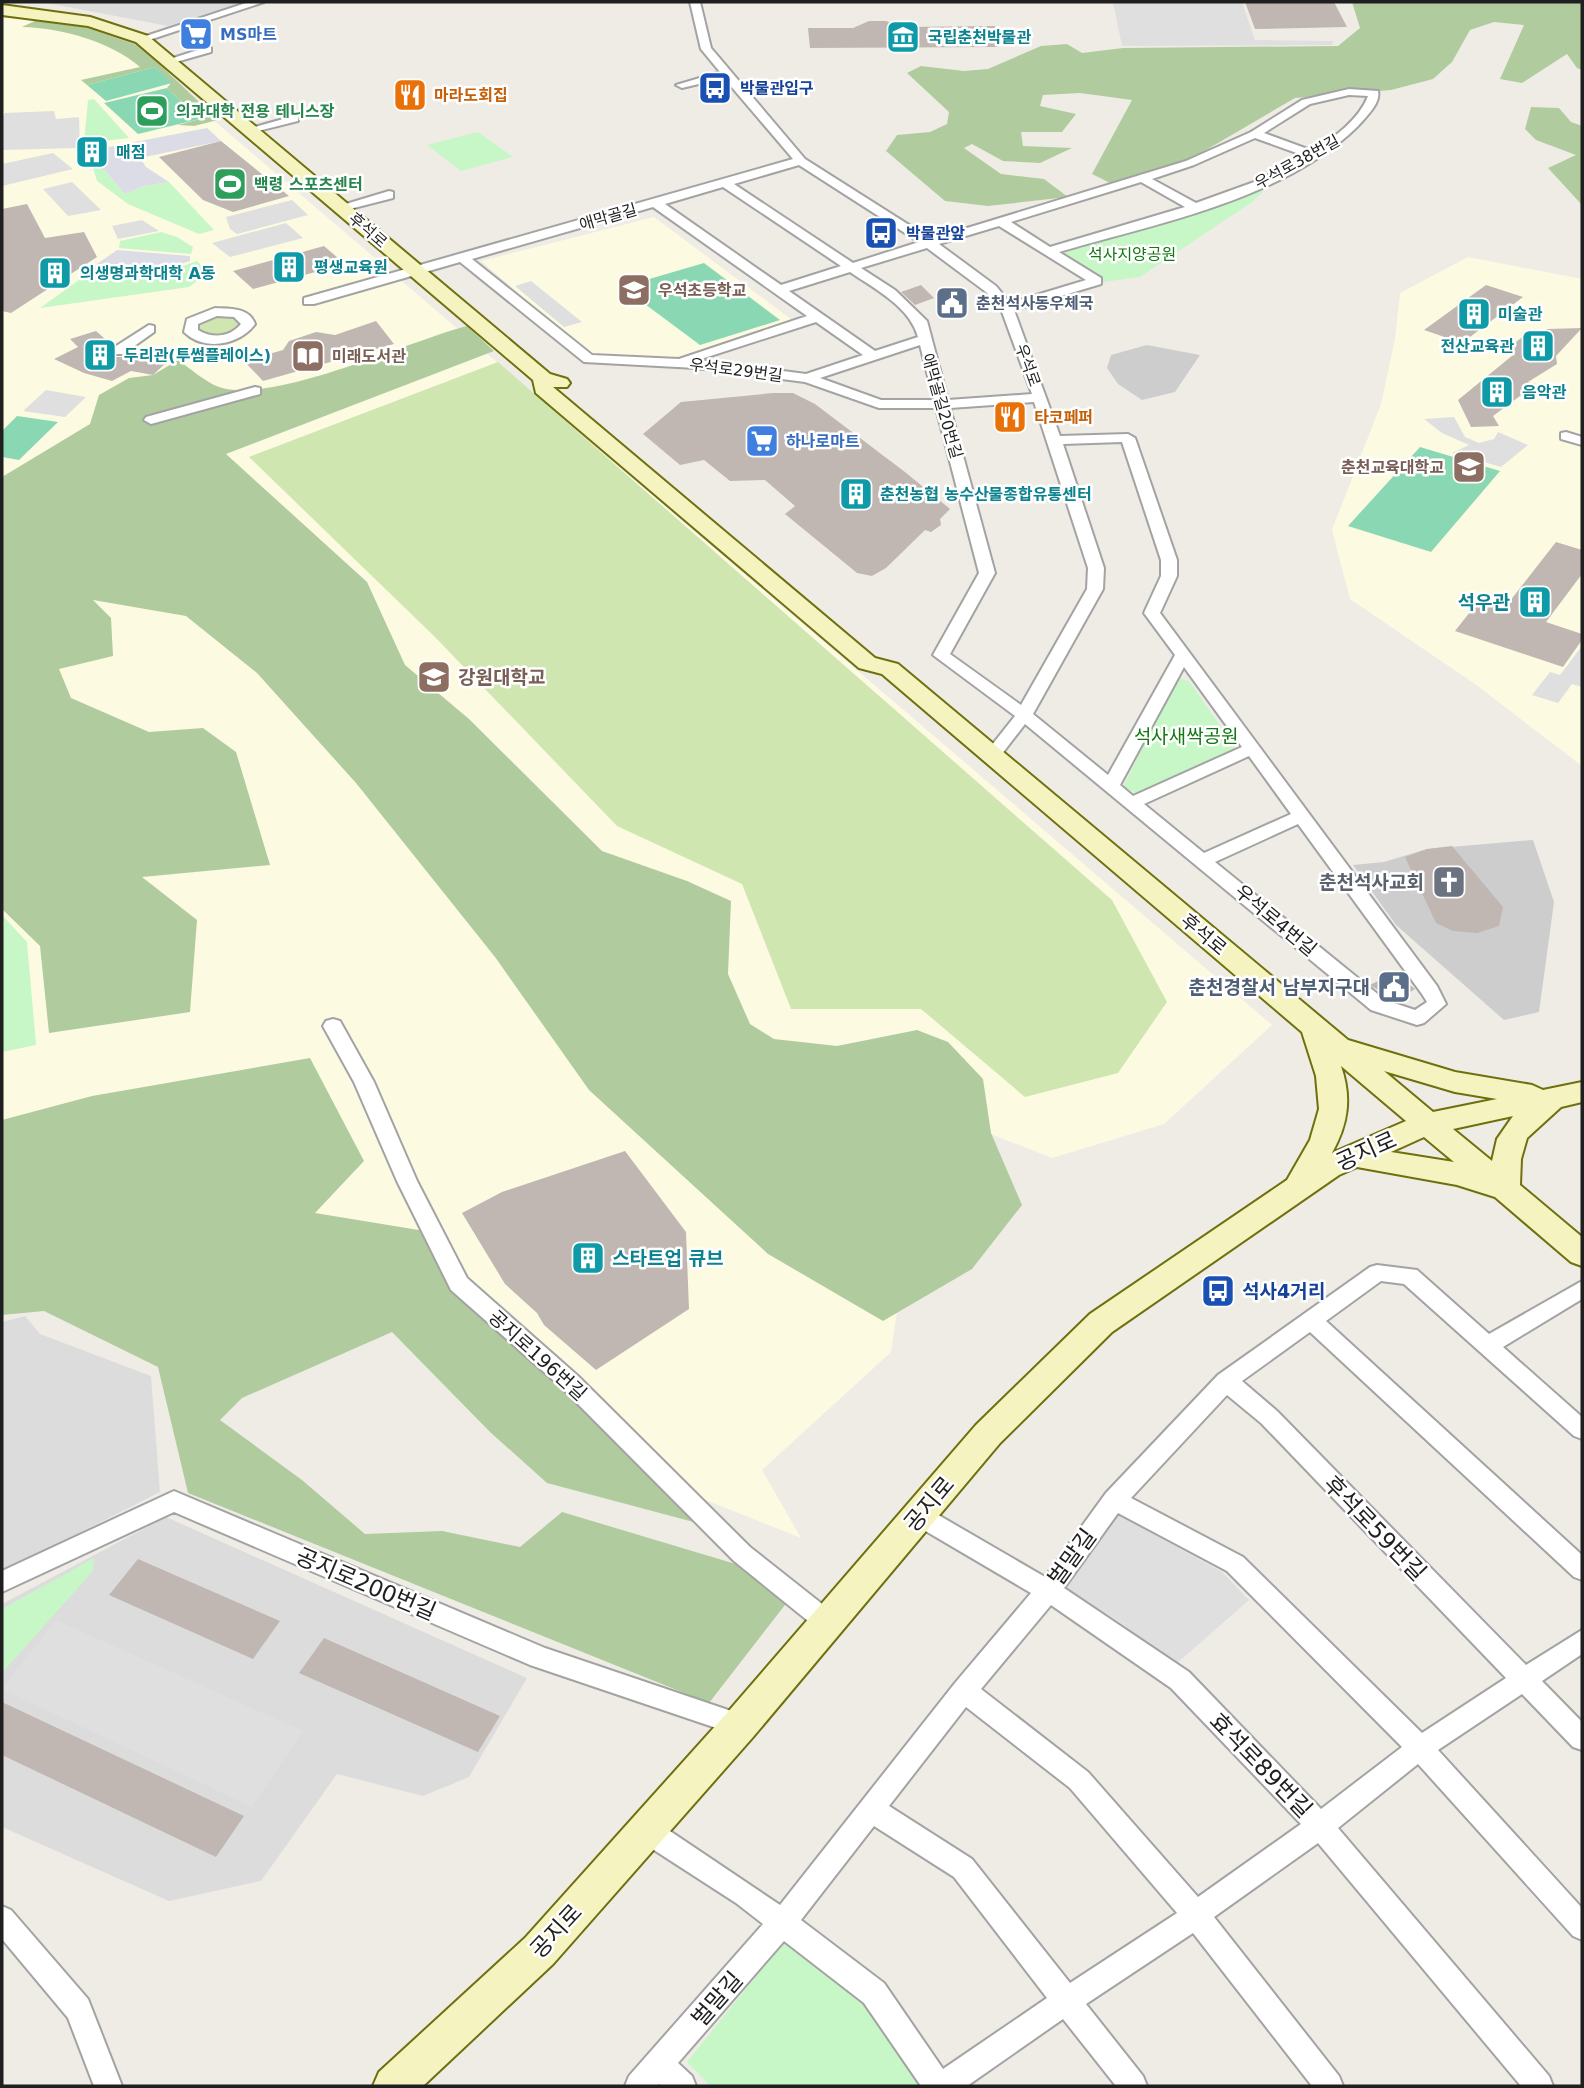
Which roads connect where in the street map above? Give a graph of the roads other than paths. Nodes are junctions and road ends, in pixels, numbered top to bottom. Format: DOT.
graph roads {
  1 [pos="259,2"];
  2 [pos="695,2"];
  3 [pos="2,10"];
  4 [pos="142,39"];
  5 [pos="207,50"];
  6 [pos="169,61"];
  7 [pos="726,74"];
  8 [pos="682,85"];
  9 [pos="294,119"];
  10 [pos="250,130"];
  11 [pos="1255,134"];
  12 [pos="1315,156"];
  13 [pos="801,161"];
  14 [pos="1142,178"];
  15 [pos="726,184"];
  16 [pos="389,195"];
  17 [pos="656,203"];
  18 [pos="342,207"];
  19 [pos="1194,207"];
  20 [pos="1002,222"];
  21 [pos="930,244"];
  22 [pos="1050,251"];
  23 [pos="462,257"];
  24 [pos="851,267"];
  25 [pos="415,270"];
  26 [pos="778,290"];
  27 [pos="309,301"];
  28 [pos="1007,308"];
  29 [pos="818,317"];
  30 [pos="149,328"];
  31 [pos="923,340"];
  32 [pos="118,351"];
  33 [pos="871,355"];
  34 [pos="677,363"];
  35 [pos="807,378"];
  36 [pos="255,391"];
  37 [pos="1040,398"];
  38 [pos="943,404"];
  39 [pos="151,419"];
  40 [pos="1566,436"];
  41 [pos="1055,440"];
  42 [pos="1582,441"];
  43 [pos="1183,653"];
  44 [pos="1024,715"];
  45 [pos="1252,748"];
  46 [pos="992,755"];
  47 [pos="1111,786"];
  48 [pos="1132,803"];
  49 [pos="1303,815"];
  50 [pos="1204,860"];
  51 [pos="333,1026"];
  52 [pos="1312,1027"];
  53 [pos="1334,1045"];
  54 [pos="1569,1095"];
  55 [pos="1426,1124"];
  56 [pos="1356,1156"];
  57 [pos="1296,1189"];
  58 [pos="1505,1189"];
  59 [pos="1582,1254"];
  60 [pos="1582,1289"];
  61 [pos="1312,1321"];
  62 [pos="1486,1346"];
  63 [pos="1226,1381"];
  64 [pos="1582,1430"];
  65 [pos="1114,1500"];
  66 [pos="920,1516"];
  67 [pos="1582,1570"];
  68 [pos="2,1582"];
  69 [pos="1048,1591"];
  70 [pos="827,1622"];
  71 [pos="1582,1641"];
  72 [pos="1522,1679"];
  73 [pos="964,1691"];
  74 [pos="740,1725"];
  75 [pos="1582,1739"];
  76 [pos="1420,1748"];
  77 [pos="870,1809"];
  78 [pos="1320,1826"];
  79 [pos="646,1830"];
  80 [pos="1195,1914"];
  81 [pos="2,1919"];
  82 [pos="783,1922"];
  83 [pos="1582,1927"];
  84 [pos="1067,2000"];
  85 [pos="660,2065"];
  86 [pos="108,2086"];
  87 [pos="393,2086"];
  88 [pos="639,2086"];
  89 [pos="682,2086"];
  90 [pos="940,2086"];
  91 [pos="1133,2086"];
  92 [pos="1329,2086"];
  93 [pos="1539,2086"];
  1 -- 4 [label="street"];
  2 -- 7 [label="street, 우석로"];
  3 -- 4 [label="street, 후석로"];
  4 -- 6 [label="street, 후석로"];
  5 -- 6 [label="street"];
  6 -- 10 [label="street, 후석로"];
  7 -- 8 [label="street"];
  7 -- 13 [label="street, 우석로"];
  9 -- 10 [label="street"];
  10 -- 18 [label="street, 후석로"];
  11 -- 12 [label="street"];
  11 -- 12 [label="street, 우석로38번길"];
  11 -- 14 [label="street, 우석로38번길"];
  12 -- 19 [label="street, 우석로38번길"];
  13 -- 15 [label="street, 애막골길"];
  13 -- 21 [label="street, 우석로"];
  14 -- 19 [label="street"];
  14 -- 20 [label="street, 우석로38번길"];
  15 -- 17 [label="street, 애막골길"];
  15 -- 24 [label="street, 애막골길20번길"];
  16 -- 18 [label="street"];
  17 -- 23 [label="street, 애막골길"];
  17 -- 26 [label="street"];
  18 -- 25 [label="street, 후석로"];
  19 -- 22 [label="street, 우석로38번길"];
  20 -- 21 [label="street, 우석로38번길"];
  20 -- 22 [label="street"];
  21 -- 24 [label="street, 우석로38번길"];
  21 -- 28 [label="street, 우석로"];
  22 -- 28 [label="street"];
  23 -- 25 [label="street, 애막골길"];
  23 -- 34 [label="street, 우석로29번길"];
  24 -- 26 [label="street, 우석로38번길"];
  24 -- 31 [label="street, 애막골길20번길"];
  25 -- 27 [label="street, 애막골길"];
  25 -- 46 [label="street, 후석로"];
  26 -- 29 [label="street"];
  28 -- 37 [label="street, 우석로"];
  29 -- 33 [label="street"];
  29 -- 34 [label="street"];
  30 -- 32 [label="street"];
  31 -- 33 [label="street"];
  31 -- 38 [label="street, 애막골길20번길"];
  33 -- 35 [label="street"];
  34 -- 35 [label="street, 우석로29번길"];
  35 -- 38 [label="street, 우석로29번길"];
  36 -- 39 [label="street"];
  37 -- 38 [label="street, 우석로29번길"];
  37 -- 41 [label="street, 우석로"];
  38 -- 44 [label="street, 애막골길20번길"];
  40 -- 42 [label="street"];
  41 -- 43 [label="street, 우석로4번길"];
  41 -- 44 [label="street, 우석로"];
  43 -- 45 [label="street, 우석로4번길"];
  43 -- 47 [label="street"];
  44 -- 46 [label="street, 우석로"];
  44 -- 47 [label="street, 우석로4번길"];
  45 -- 48 [label="street"];
  45 -- 49 [label="street, 우석로4번길"];
  46 -- 52 [label="street, 후석로"];
  47 -- 48 [label="street, 우석로4번길"];
  48 -- 50 [label="street, 우석로4번길"];
  49 -- 50 [label="street"];
  49 -- 50 [label="street, 우석로4번길"];
  51 -- 70 [label="street, 공지로196번길"];
  52 -- 53 [label="street, 후석로"];
  52 -- 57 [label="street"];
  53 -- 54 [label="street"];
  53 -- 55 [label="street, 후석로"];
  54 -- 55 [label="street, 공지로"];
  54 -- 58 [label="street"];
  55 -- 56 [label="street, 공지로"];
  55 -- 58 [label="street, 후석로"];
  56 -- 57 [label="street, 공지로"];
  56 -- 58 [label="street"];
  57 -- 66 [label="street, 공지로"];
  58 -- 59 [label="street, 후석로"];
  60 -- 62 [label="street"];
  61 -- 62 [label="street, 벌말길"];
  61 -- 63 [label="street, 벌말길"];
  61 -- 67 [label="street"];
  62 -- 64 [label="street, 벌말길"];
  63 -- 65 [label="street, 벌말길"];
  63 -- 72 [label="street, 후석로59번길"];
  65 -- 69 [label="street, 벌말길"];
  65 -- 76 [label="street"];
  66 -- 69 [label="street, 효석로89번길"];
  66 -- 70 [label="street, 공지로"];
  68 -- 74 [label="street, 공지로200번길"];
  69 -- 73 [label="street, 벌말길"];
  69 -- 78 [label="street, 효석로89번길"];
  70 -- 74 [label="street, 공지로"];
  71 -- 72 [label="street"];
  72 -- 75 [label="street, 후석로59번길"];
  72 -- 76 [label="street"];
  73 -- 77 [label="street, 벌말길"];
  73 -- 80 [label="street"];
  74 -- 79 [label="street, 공지로"];
  76 -- 78 [label="street"];
  76 -- 83 [label="street"];
  77 -- 82 [label="street, 벌말길"];
  77 -- 84 [label="street"];
  78 -- 80 [label="street"];
  78 -- 93 [label="street, 효석로89번길"];
  79 -- 82 [label="street"];
  79 -- 87 [label="street, 공지로"];
  80 -- 84 [label="street"];
  80 -- 92 [label="street"];
  81 -- 86 [label="street"];
  82 -- 85 [label="street, 벌말길"];
  82 -- 90 [label="street"];
  84 -- 90 [label="street"];
  84 -- 91 [label="street"];
  85 -- 88 [label="street, 벌말길"];
  85 -- 89 [label="street"];
}
